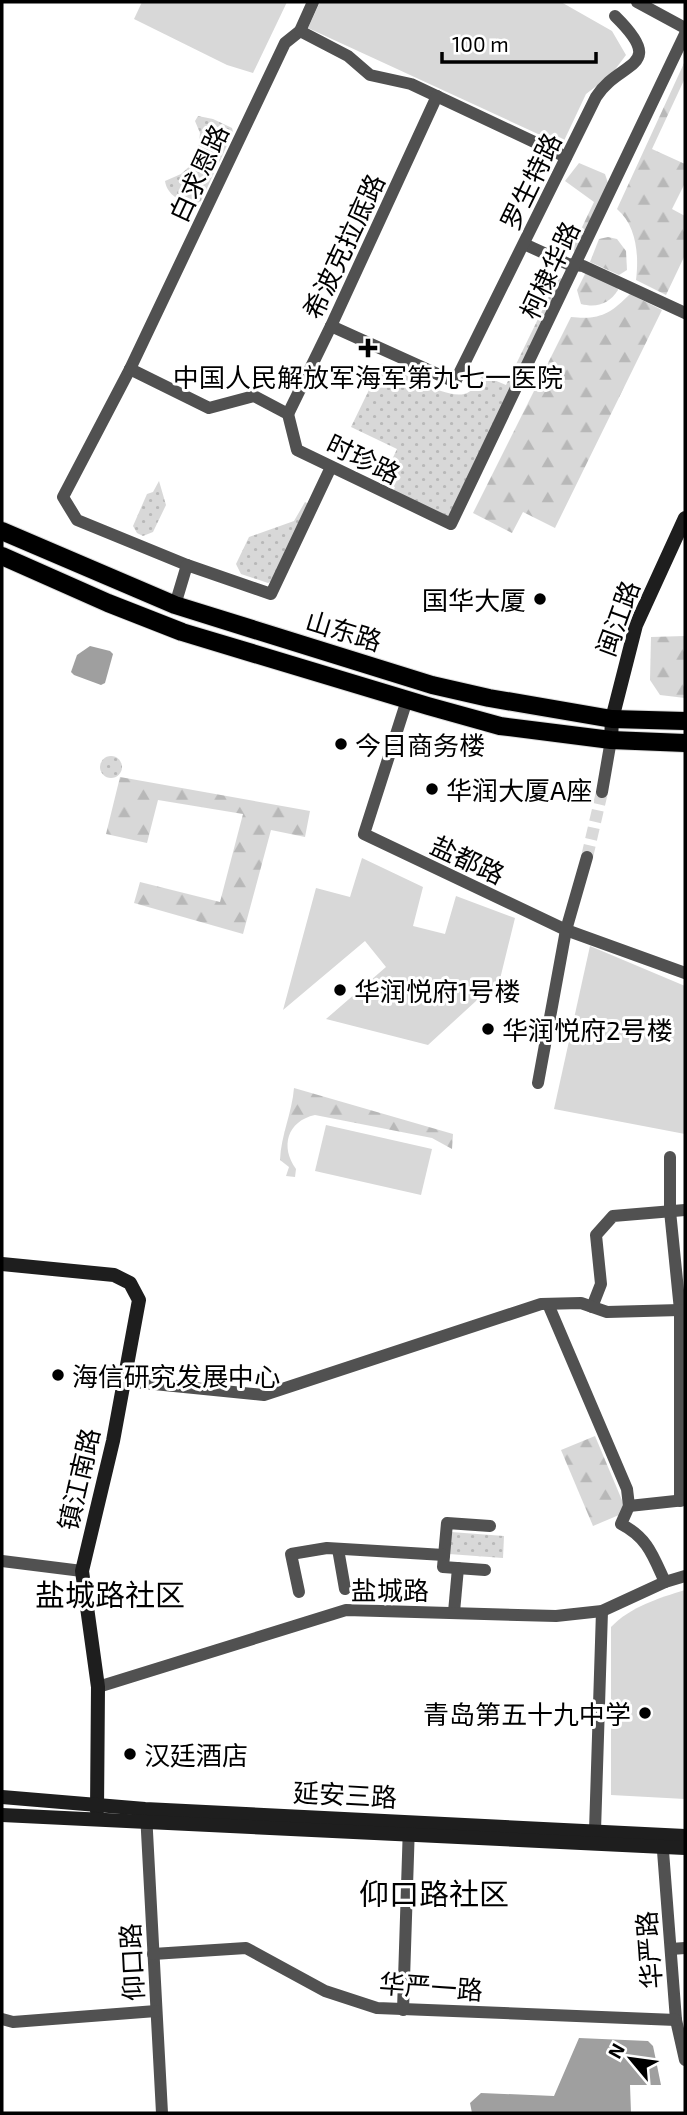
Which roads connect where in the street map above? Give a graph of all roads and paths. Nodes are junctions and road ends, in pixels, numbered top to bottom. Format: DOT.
graph roads {
  1 [pos="313,2"];
  2 [pos="637,2"];
  3 [pos="615,16"];
  4 [pos="685,28"];
  5 [pos="300,31"];
  6 [pos="685,34"];
  7 [pos="437,96"];
  8 [pos="566,157"];
  9 [pos="524,244"];
  10 [pos="576,265"];
  11 [pos="685,313"];
  12 [pos="331,326"];
  13 [pos="130,369"];
  14 [pos="288,414"];
  15 [pos="331,467"];
  16 [pos="685,518"];
  17 [pos="451,524"];
  18 [pos="2,530"];
  19 [pos="2,556"];
  20 [pos="187,565"];
  21 [pos="175,605"];
  22 [pos="408,700"];
  23 [pos="612,719"];
  24 [pos="685,721"];
  25 [pos="611,740"];
  26 [pos="685,743"];
  27 [pos="602,792"];
  28 [pos="587,857"];
  29 [pos="566,930"];
  30 [pos="685,973"];
  31 [pos="538,1083"];
  32 [pos="670,1157"];
  33 [pos="685,1210"];
  34 [pos="670,1211"];
  35 [pos="2,1264"];
  36 [pos="548,1304"];
  37 [pos="592,1307"];
  38 [pos="680,1310"];
  39 [pos="124,1381"];
  40 [pos="683,1501"];
  41 [pos="629,1506"];
  42 [pos="490,1526"];
  43 [pos="338,1549"];
  44 [pos="444,1555"];
  45 [pos="2,1561"];
  46 [pos="458,1568"];
  47 [pos="485,1570"];
  48 [pos="82,1571"];
  49 [pos="685,1576"];
  50 [pos="665,1582"];
  51 [pos="345,1589"];
  52 [pos="299,1592"];
  53 [pos="602,1611"];
  54 [pos="454,1612"];
  55 [pos="98,1688"];
  56 [pos="2,1797"];
  57 [pos="97,1812"];
  58 [pos="2,1815"];
  59 [pos="146,1815"];
  60 [pos="409,1828"];
  61 [pos="595,1831"];
  62 [pos="685,1836"];
  63 [pos="662,1841"];
  64 [pos="685,1848"];
  65 [pos="685,1948"];
  66 [pos="671,1949"];
  67 [pos="153,1955"];
  68 [pos="403,2010"];
  69 [pos="156,2011"];
  70 [pos="2,2019"];
  71 [pos="676,2020"];
  72 [pos="685,2060"];
  73 [pos="162,2113"];
  1 -- 5 [label="street, 白求恩路"];
  2 -- 4 [label="street"];
  3 -- 8 [label="street, 罗生特路"];
  5 -- 7 [label="street"];
  5 -- 13 [label="street, 白求恩路"];
  6 -- 10 [label="street, 柯棣华路"];
  7 -- 8 [label="street"];
  7 -- 12 [label="street, 希波克拉底路"];
  8 -- 9 [label="street, 罗生特路"];
  9 -- 10 [label="street"];
  9 -- 12 [label="street, 罗生特路"];
  10 -- 11 [label="street"];
  10 -- 17 [label="street, 柯棣华路"];
  12 -- 14 [label="street, 希波克拉底路"];
  13 -- 14 [label="street"];
  13 -- 20 [label="street, 白求恩路"];
  14 -- 15 [label="street, 时珍路"];
  15 -- 17 [label="street, 时珍路"];
  15 -- 20 [label="street"];
  16 -- 23 [label="main road, 闽江路"];
  18 -- 21 [label="main road, 山东路"];
  19 -- 22 [label="main road, 山东路"];
  20 -- 21 [label="street"];
  21 -- 23 [label="main road, 山东路"];
  22 -- 25 [label="main road, 山东路"];
  22 -- 29 [label="street, 盐都路"];
  23 -- 24 [label="main road, 山东路"];
  23 -- 25 [label="main road, 闽江路"];
  25 -- 26 [label="main road, 山东路"];
  25 -- 27 [label="street"];
  28 -- 29 [label="street"];
  29 -- 30 [label="street, 盐都路"];
  29 -- 31 [label="street"];
  32 -- 34 [label="street"];
  33 -- 34 [label="street"];
  34 -- 37 [label="street"];
  34 -- 38 [label="street"];
  35 -- 39 [label="main road, 镇江南路"];
  36 -- 37 [label="street"];
  36 -- 39 [label="street"];
  36 -- 41 [label="street"];
  37 -- 38 [label="street"];
  38 -- 40 [label="street"];
  39 -- 48 [label="main road, 镇江南路"];
  40 -- 41 [label="street"];
  41 -- 50 [label="street"];
  42 -- 44 [label="street"];
  43 -- 44 [label="street"];
  43 -- 51 [label="street"];
  43 -- 52 [label="street"];
  44 -- 46 [label="street"];
  45 -- 48 [label="street"];
  46 -- 47 [label="street"];
  46 -- 54 [label="street"];
  48 -- 55 [label="main road, 镇江南路"];
  49 -- 50 [label="street, 盐城路"];
  50 -- 53 [label="street, 盐城路"];
  53 -- 54 [label="street, 盐城路"];
  53 -- 61 [label="street"];
  54 -- 55 [label="street, 盐城路"];
  55 -- 57 [label="main road, 镇江南路"];
  56 -- 57 [label="main road, 延安三路"];
  57 -- 58 [label="main road, 延安三路"];
  57 -- 59 [label="main road, 延安三路"];
  59 -- 60 [label="main road, 延安三路"];
  59 -- 67 [label="street, 仰口路"];
  60 -- 61 [label="main road, 延安三路"];
  60 -- 63 [label="main road, 延安三路"];
  60 -- 68 [label="street"];
  61 -- 63 [label="main road, 延安三路"];
  62 -- 63 [label="main road, 延安三路"];
  63 -- 64 [label="main road, 延安三路"];
  63 -- 66 [label="street, 华严路"];
  65 -- 66 [label="street"];
  66 -- 71 [label="street, 华严路"];
  67 -- 68 [label="street, 华严一路"];
  67 -- 69 [label="street, 仰口路"];
  68 -- 71 [label="street, 华严一路"];
  69 -- 70 [label="street"];
  69 -- 73 [label="street, 仰口路"];
  71 -- 72 [label="street, 华严路"];
}
